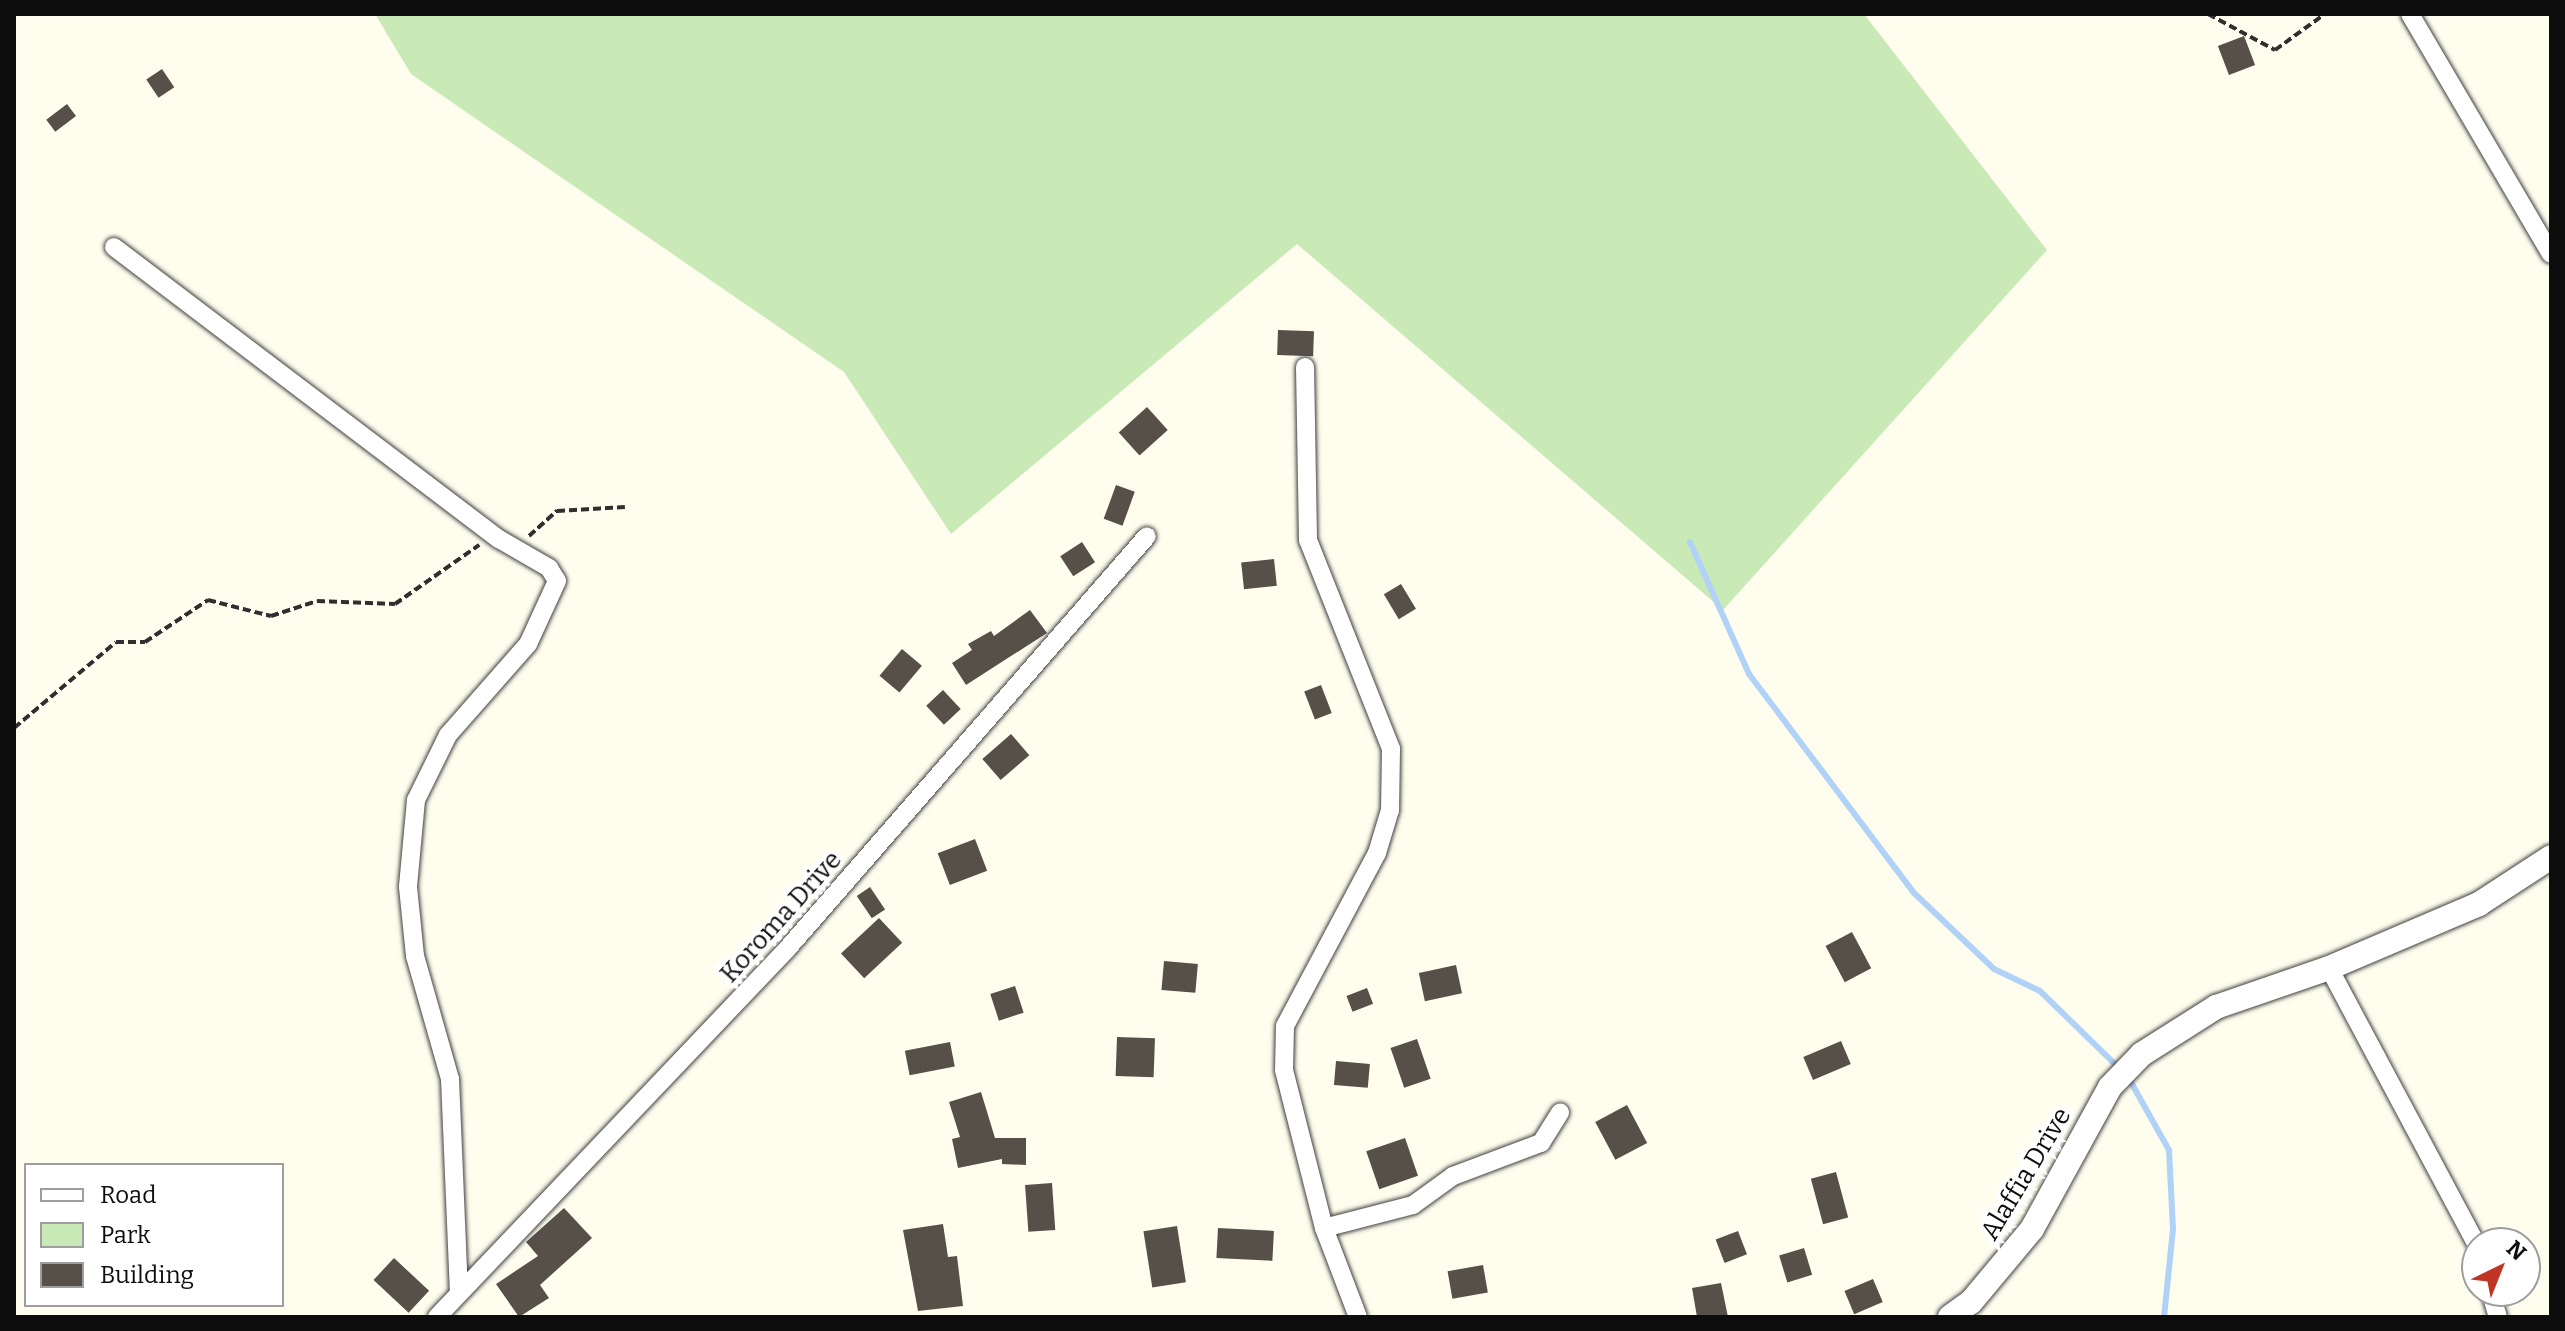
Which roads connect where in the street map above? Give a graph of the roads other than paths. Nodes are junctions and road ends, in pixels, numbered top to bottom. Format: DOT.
graph roads {
  1 [pos="2410,14"];
  2 [pos="114,247"];
  3 [pos="2551,254"];
  4 [pos="1305,367"];
  5 [pos="1147,536"];
  6 [pos="2551,857"];
  7 [pos="2329,968"];
  8 [pos="1560,1113"];
  9 [pos="2467,1227"];
  10 [pos="1324,1228"];
  11 [pos="459,1292"];
  12 [pos="1973,1309"];
  13 [pos="437,1317"];
  14 [pos="1358,1317"];
  15 [pos="1950,1317"];
  1 -- 3 [label="street"];
  2 -- 11 [label="street"];
  4 -- 10 [label="street"];
  5 -- 11 [label="street, Koroma Drive"];
  6 -- 7 [label="street, Alaffia Drive"];
  7 -- 9 [label="street"];
  7 -- 12 [label="street, Alaffia Drive"];
  8 -- 10 [label="street"];
  10 -- 14 [label="street"];
  11 -- 13 [label="street, Koroma Drive"];
  12 -- 15 [label="street, Alaffia Drive"];
}
